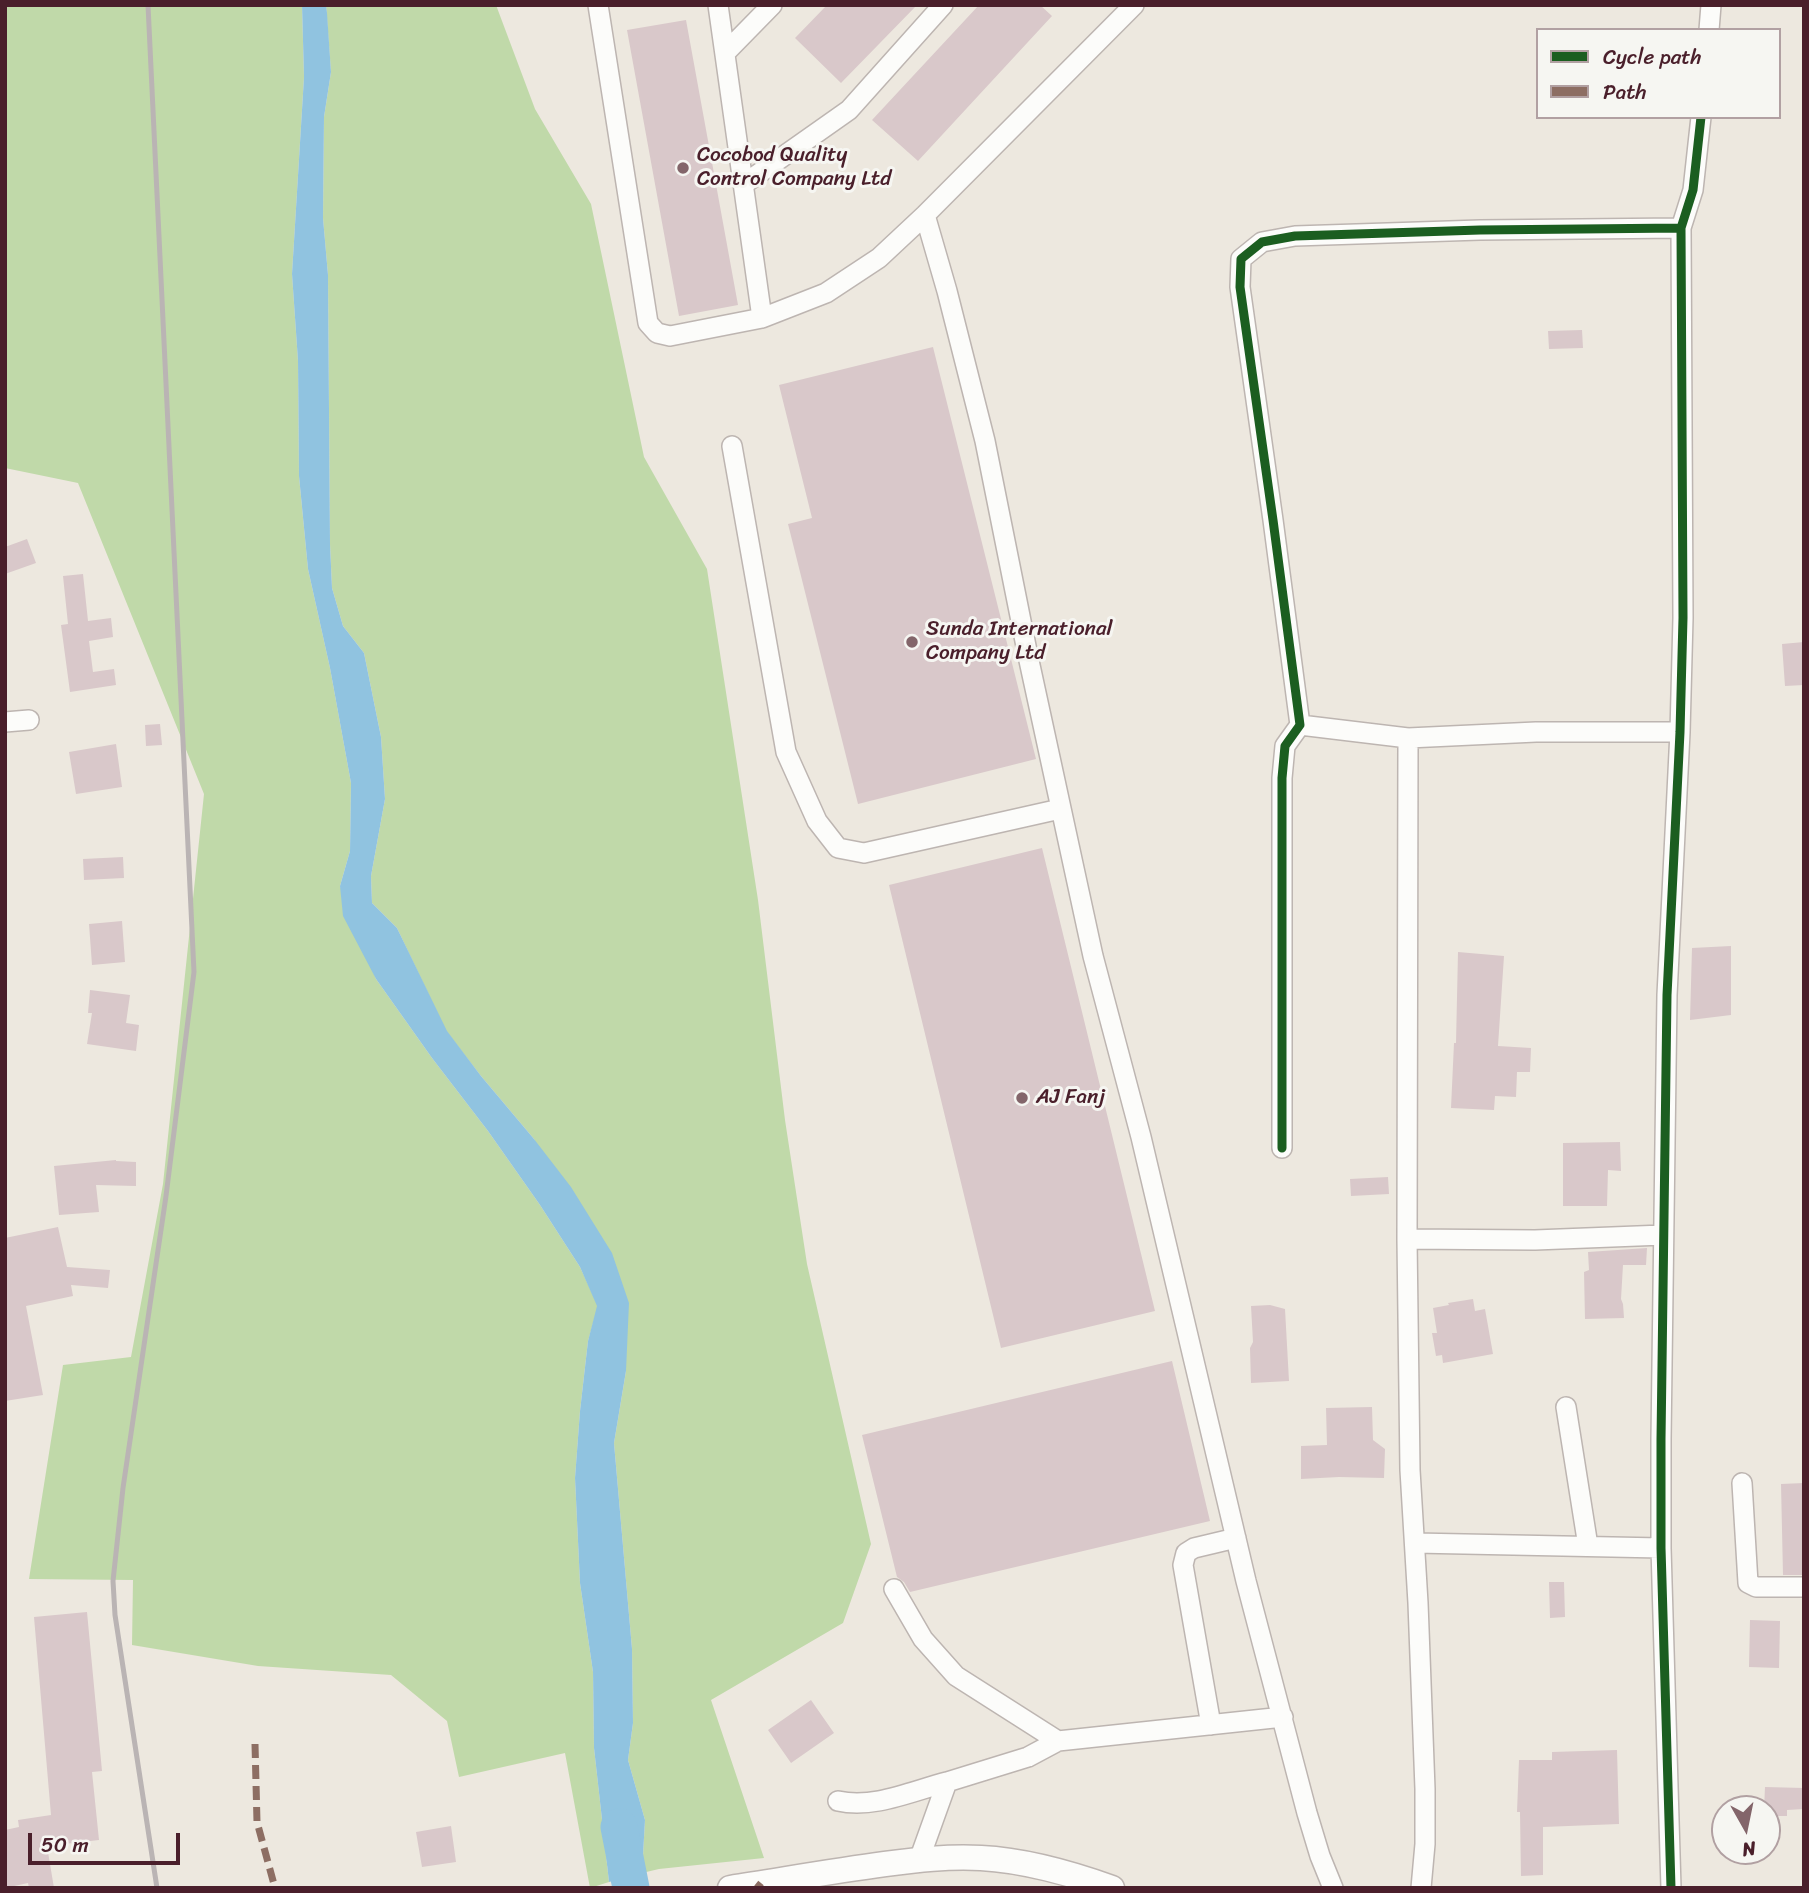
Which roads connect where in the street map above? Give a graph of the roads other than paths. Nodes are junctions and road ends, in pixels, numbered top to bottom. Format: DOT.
graph roads {
  1 [pos="598,5"];
  2 [pos="718,5"];
  3 [pos="772,5"];
  4 [pos="943,5"];
  5 [pos="1134,5"];
  6 [pos="1711,5"];
  7 [pos="1709,28"];
  8 [pos="725,53"];
  9 [pos="1701,119"];
  10 [pos="744,184"];
  11 [pos="925,215"];
  12 [pos="1681,228"];
  13 [pos="762,318"];
  14 [pos="732,446"];
  15 [pos="29,720"];
  16 [pos="5,722"];
  17 [pos="1300,725"];
  18 [pos="1680,732"];
  19 [pos="1408,738"];
  20 [pos="1060,809"];
  21 [pos="1282,1148"];
  22 [pos="1662,1235"];
  23 [pos="1407,1239"];
  24 [pos="1566,1407"];
  25 [pos="1742,1483"];
  26 [pos="1236,1538"];
  27 [pos="1415,1543"];
  28 [pos="1588,1546"];
  29 [pos="1661,1548"];
  30 [pos="1804,1587"];
  31 [pos="894,1589"];
  32 [pos="1283,1717"];
  33 [pos="1211,1726"];
  34 [pos="1058,1741"];
  35 [pos="947,1782"];
  36 [pos="838,1801"];
  37 [pos="919,1860"];
  38 [pos="800,1882"];
  39 [pos="730,1888"];
  40 [pos="1112,1888"];
  41 [pos="1333,1888"];
  42 [pos="1421,1888"];
  43 [pos="1671,1888"];
  1 -- 13 [label="street"];
  2 -- 8 [label="street"];
  3 -- 8 [label="street"];
  4 -- 10 [label="street"];
  5 -- 11 [label="street"];
  6 -- 7 [label="street"];
  8 -- 10 [label="street"];
  9 -- 12 [label="street"];
  10 -- 13 [label="street"];
  11 -- 13 [label="street"];
  11 -- 20 [label="street"];
  12 -- 17 [label="street"];
  12 -- 18 [label="street"];
  14 -- 20 [label="street"];
  15 -- 16 [label="street"];
  17 -- 19 [label="street"];
  17 -- 21 [label="street"];
  18 -- 19 [label="street"];
  18 -- 22 [label="street"];
  19 -- 23 [label="street"];
  20 -- 26 [label="street"];
  22 -- 23 [label="street"];
  22 -- 29 [label="street"];
  23 -- 27 [label="street"];
  24 -- 28 [label="street"];
  25 -- 30 [label="street"];
  26 -- 32 [label="street"];
  26 -- 33 [label="street"];
  27 -- 28 [label="street"];
  27 -- 42 [label="street"];
  28 -- 29 [label="street"];
  29 -- 43 [label="street"];
  31 -- 34 [label="street"];
  32 -- 33 [label="street"];
  32 -- 41 [label="street"];
  33 -- 34 [label="street"];
  34 -- 35 [label="street"];
  35 -- 36 [label="street"];
  35 -- 37 [label="street"];
  37 -- 38 [label="main road"];
  37 -- 40 [label="main road"];
  38 -- 39 [label="main road"];
}
